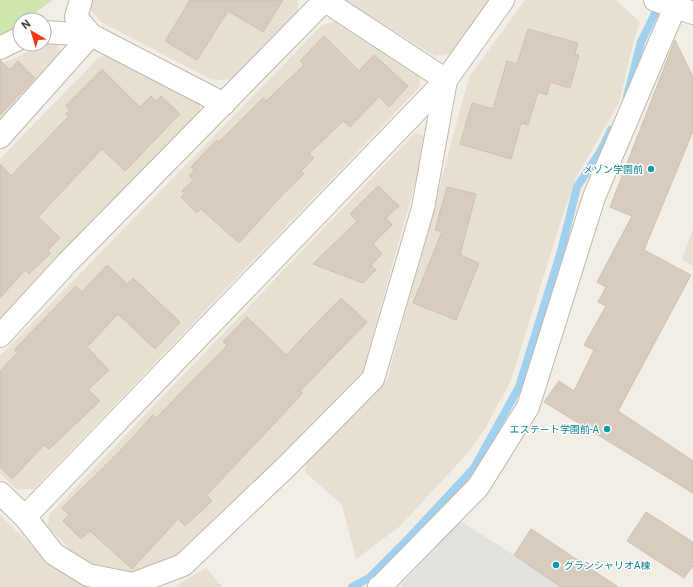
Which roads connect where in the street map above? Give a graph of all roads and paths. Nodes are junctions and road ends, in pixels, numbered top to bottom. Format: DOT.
graph roads {
  1 [pos="82,0"];
  2 [pos="325,0"];
  3 [pos="503,0"];
  4 [pos="674,5"];
  5 [pos="52,32"];
  6 [pos="90,34"];
  7 [pos="12,42"];
  8 [pos="0,48"];
  9 [pos="446,80"];
  10 [pos="224,104"];
  11 [pos="0,137"];
  12 [pos="0,336"];
  13 [pos="0,493"];
  14 [pos="25,517"];
  15 [pos="379,587"];
  1 -- 6 [label="street"];
  2 -- 9 [label="street"];
  2 -- 10 [label="street"];
  3 -- 9 [label="street"];
  4 -- 15 [label="street"];
  5 -- 6 [label="street"];
  6 -- 10 [label="street"];
  6 -- 11 [label="street"];
  7 -- 8 [label="street"];
  9 -- 14 [label="street"];
  9 -- 14 [label="street"];
  10 -- 12 [label="street"];
  13 -- 14 [label="street"];
}
